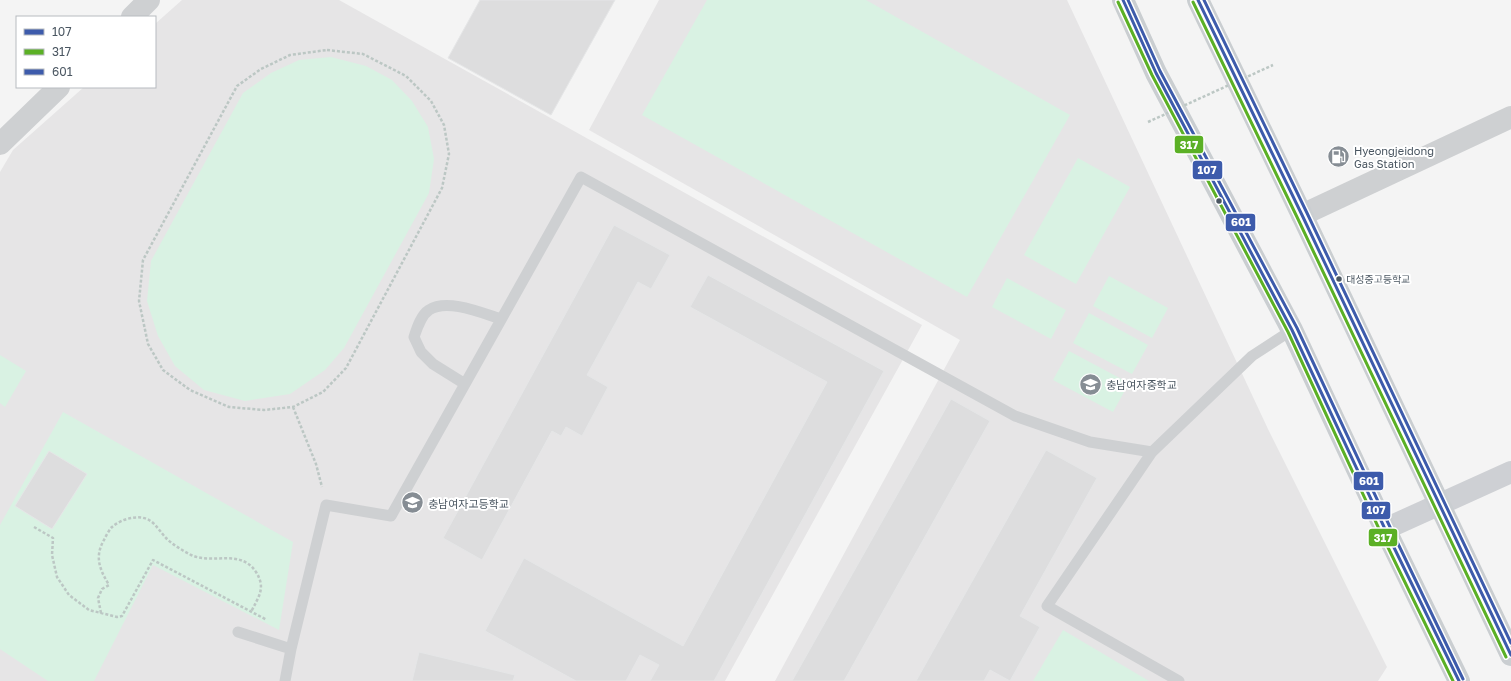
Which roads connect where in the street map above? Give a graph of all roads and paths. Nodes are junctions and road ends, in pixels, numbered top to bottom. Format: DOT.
graph roads {
  1 [pos="149,0"];
  2 [pos="1123,0"];
  3 [pos="1198,0"];
  4 [pos="133,16"];
  5 [pos="1273,66"];
  6 [pos="58,88"];
  7 [pos="1511,117"];
  8 [pos="1148,122"];
  9 [pos="0,144"];
  10 [pos="1302,215"];
  11 [pos="501,320"];
  12 [pos="1292,330"];
  13 [pos="465,384"];
  14 [pos="293,407"];
  15 [pos="1152,452"];
  16 [pos="1511,472"];
  17 [pos="1439,504"];
  18 [pos="326,505"];
  19 [pos="34,527"];
  20 [pos="1385,529"];
  21 [pos="251,612"];
  22 [pos="101,613"];
  23 [pos="270,622"];
  24 [pos="238,632"];
  25 [pos="291,649"];
  26 [pos="1511,656"];
  27 [pos="285,681"];
  28 [pos="1179,681"];
  29 [pos="1459,681"];
  1 -- 4 [label="street"];
  2 -- 12 [label="main road"];
  3 -- 10 [label="main road"];
  5 -- 8 [label="path, bridge"];
  6 -- 9 [label="street"];
  7 -- 10 [label="street"];
  10 -- 17 [label="main road"];
  11 -- 13 [label="lane"];
  11 -- 13 [label="lane"];
  11 -- 15 [label="lane"];
  12 -- 15 [label="lane"];
  12 -- 20 [label="main road"];
  13 -- 18 [label="lane"];
  14 -- 14 [label="path"];
  14 -- 18 [label="path"];
  15 -- 28 [label="lane"];
  16 -- 17 [label="main road"];
  17 -- 20 [label="main road"];
  17 -- 26 [label="main road"];
  18 -- 25 [label="lane"];
  19 -- 22 [label="path"];
  20 -- 29 [label="main road"];
  21 -- 22 [label="path"];
  21 -- 22 [label="path"];
  21 -- 23 [label="path"];
  24 -- 25 [label="lane"];
  25 -- 27 [label="lane"];
}
